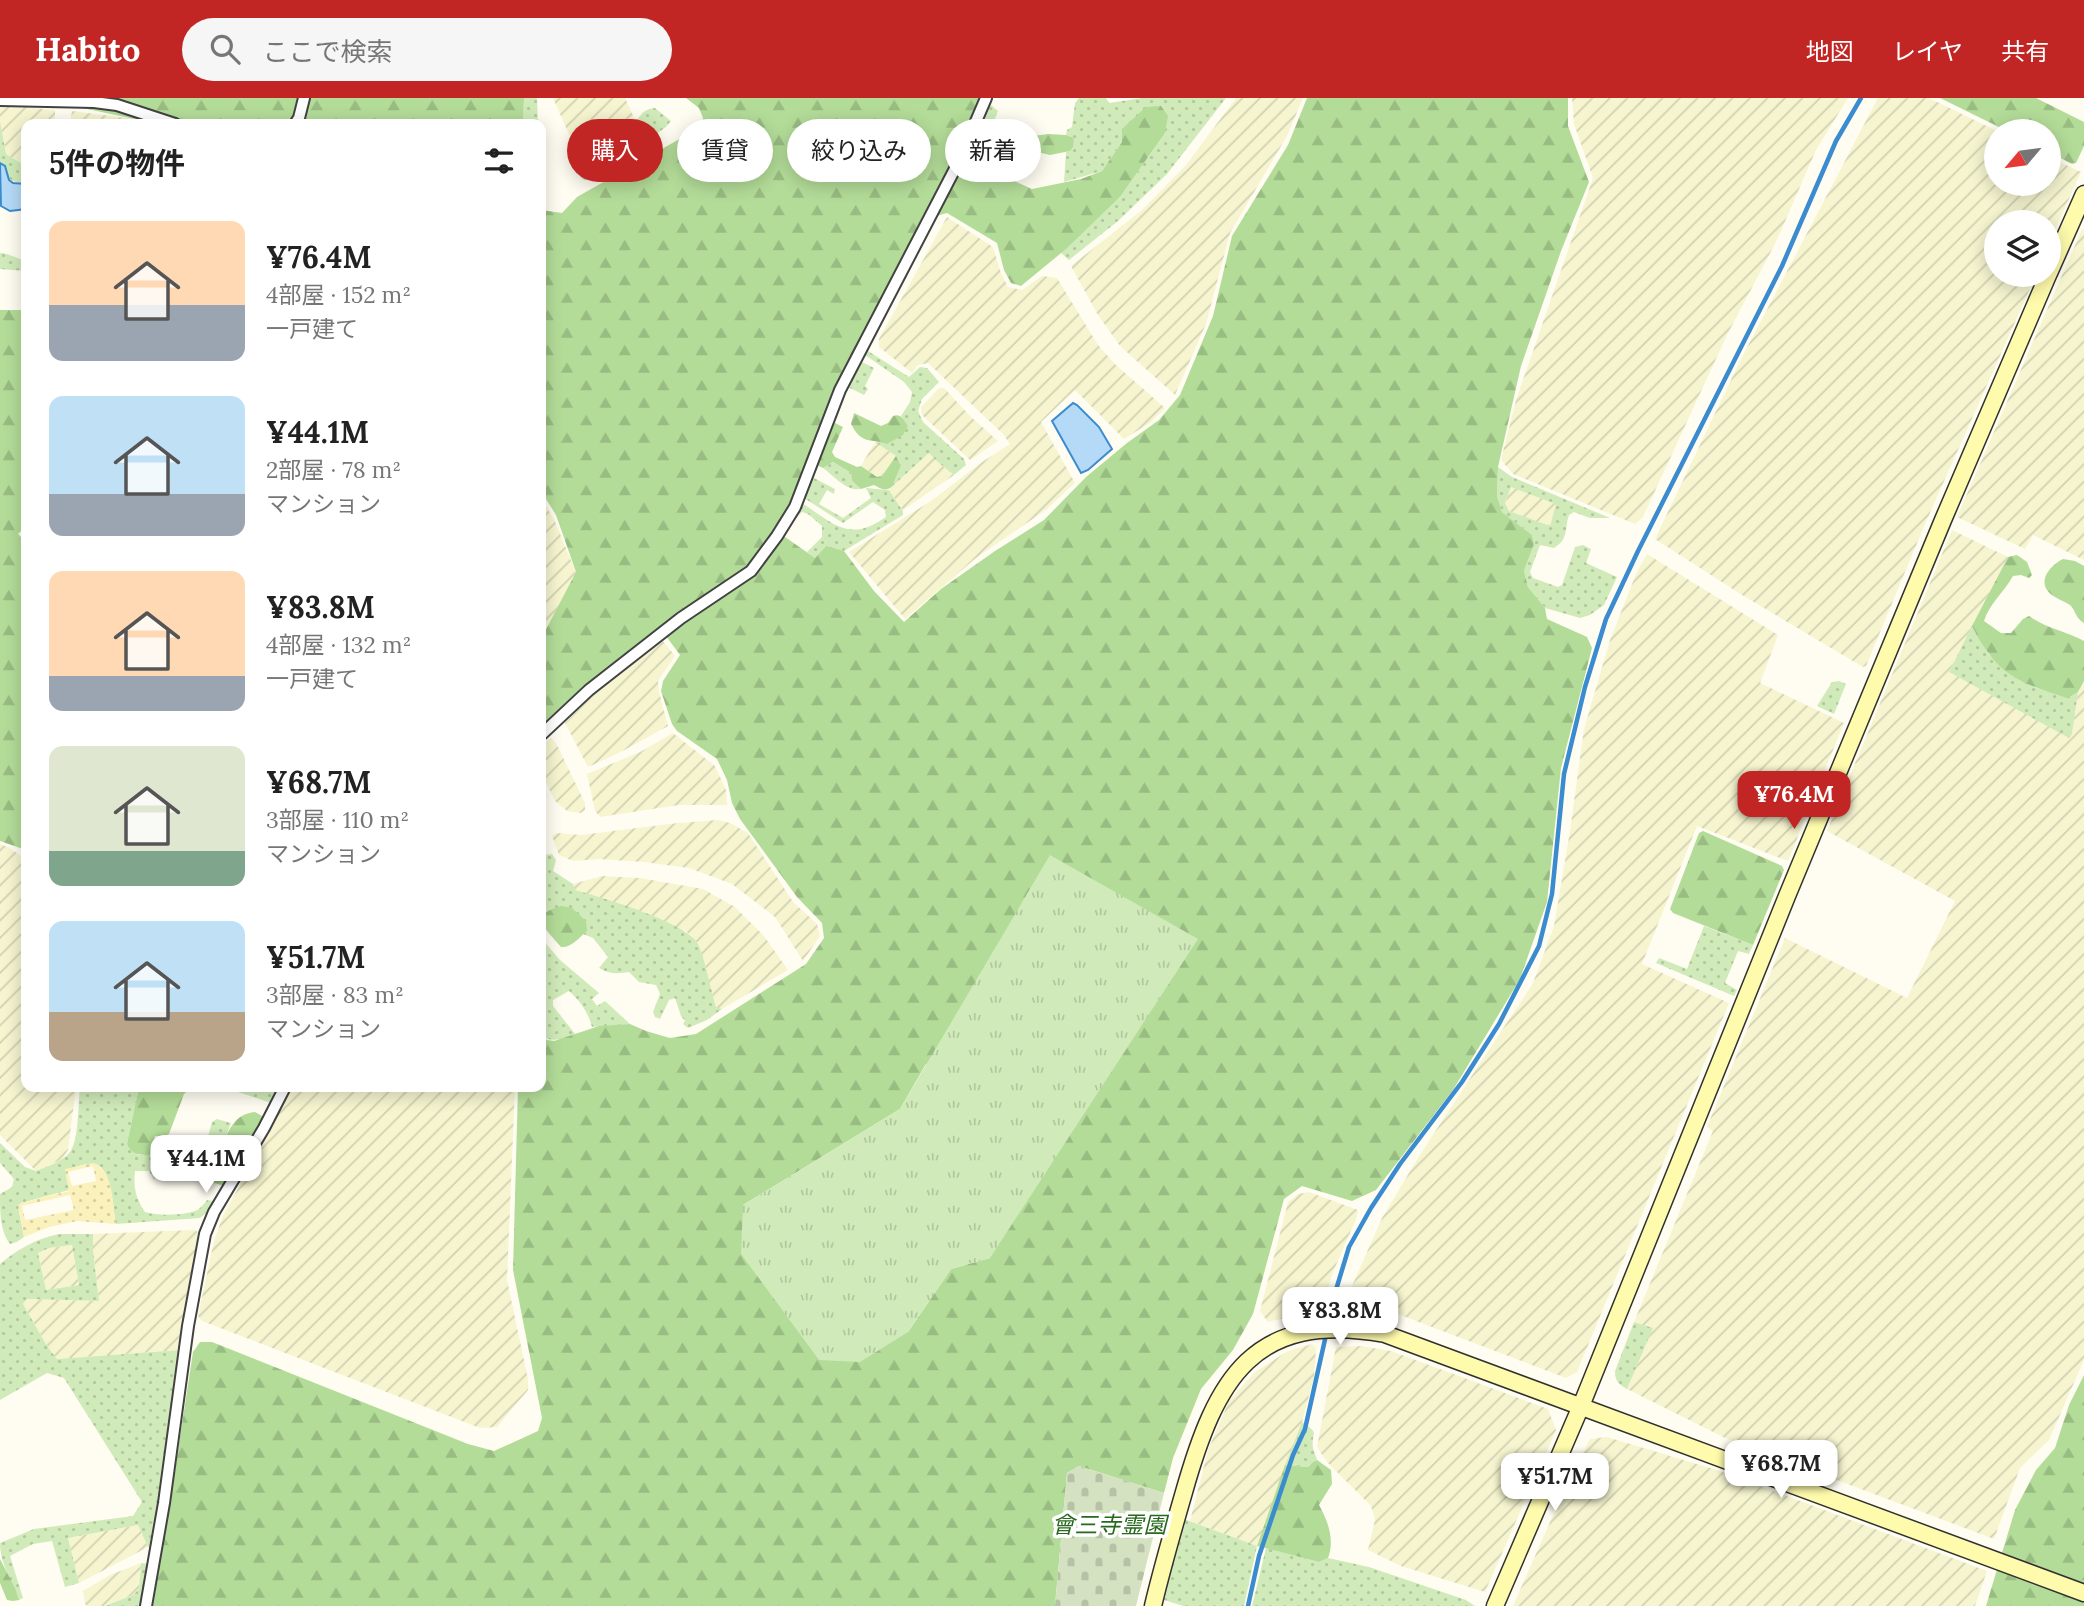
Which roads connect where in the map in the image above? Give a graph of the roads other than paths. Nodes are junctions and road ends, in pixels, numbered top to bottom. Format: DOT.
graph roads {
  1 [pos="304,98"];
  2 [pos="986,98"];
  3 [pos="0,100"];
  4 [pos="160,119"];
  5 [pos="298,119"];
  6 [pos="2084,194"];
  7 [pos="2061,247"];
  8 [pos="2043,287"];
  9 [pos="546,730"];
  10 [pos="282,1092"];
  11 [pos="1581,1406"];
  12 [pos="2084,1594"];
  13 [pos="146,1606"];
  14 [pos="1153,1606"];
  15 [pos="1495,1606"];
  1 -- 5 [label="street"];
  2 -- 9 [label="street"];
  3 -- 4 [label="street"];
  6 -- 7 [label="street"];
  8 -- 11 [label="street"];
  10 -- 13 [label="street"];
  11 -- 12 [label="street"];
  11 -- 14 [label="street"];
  11 -- 15 [label="street"];
}
